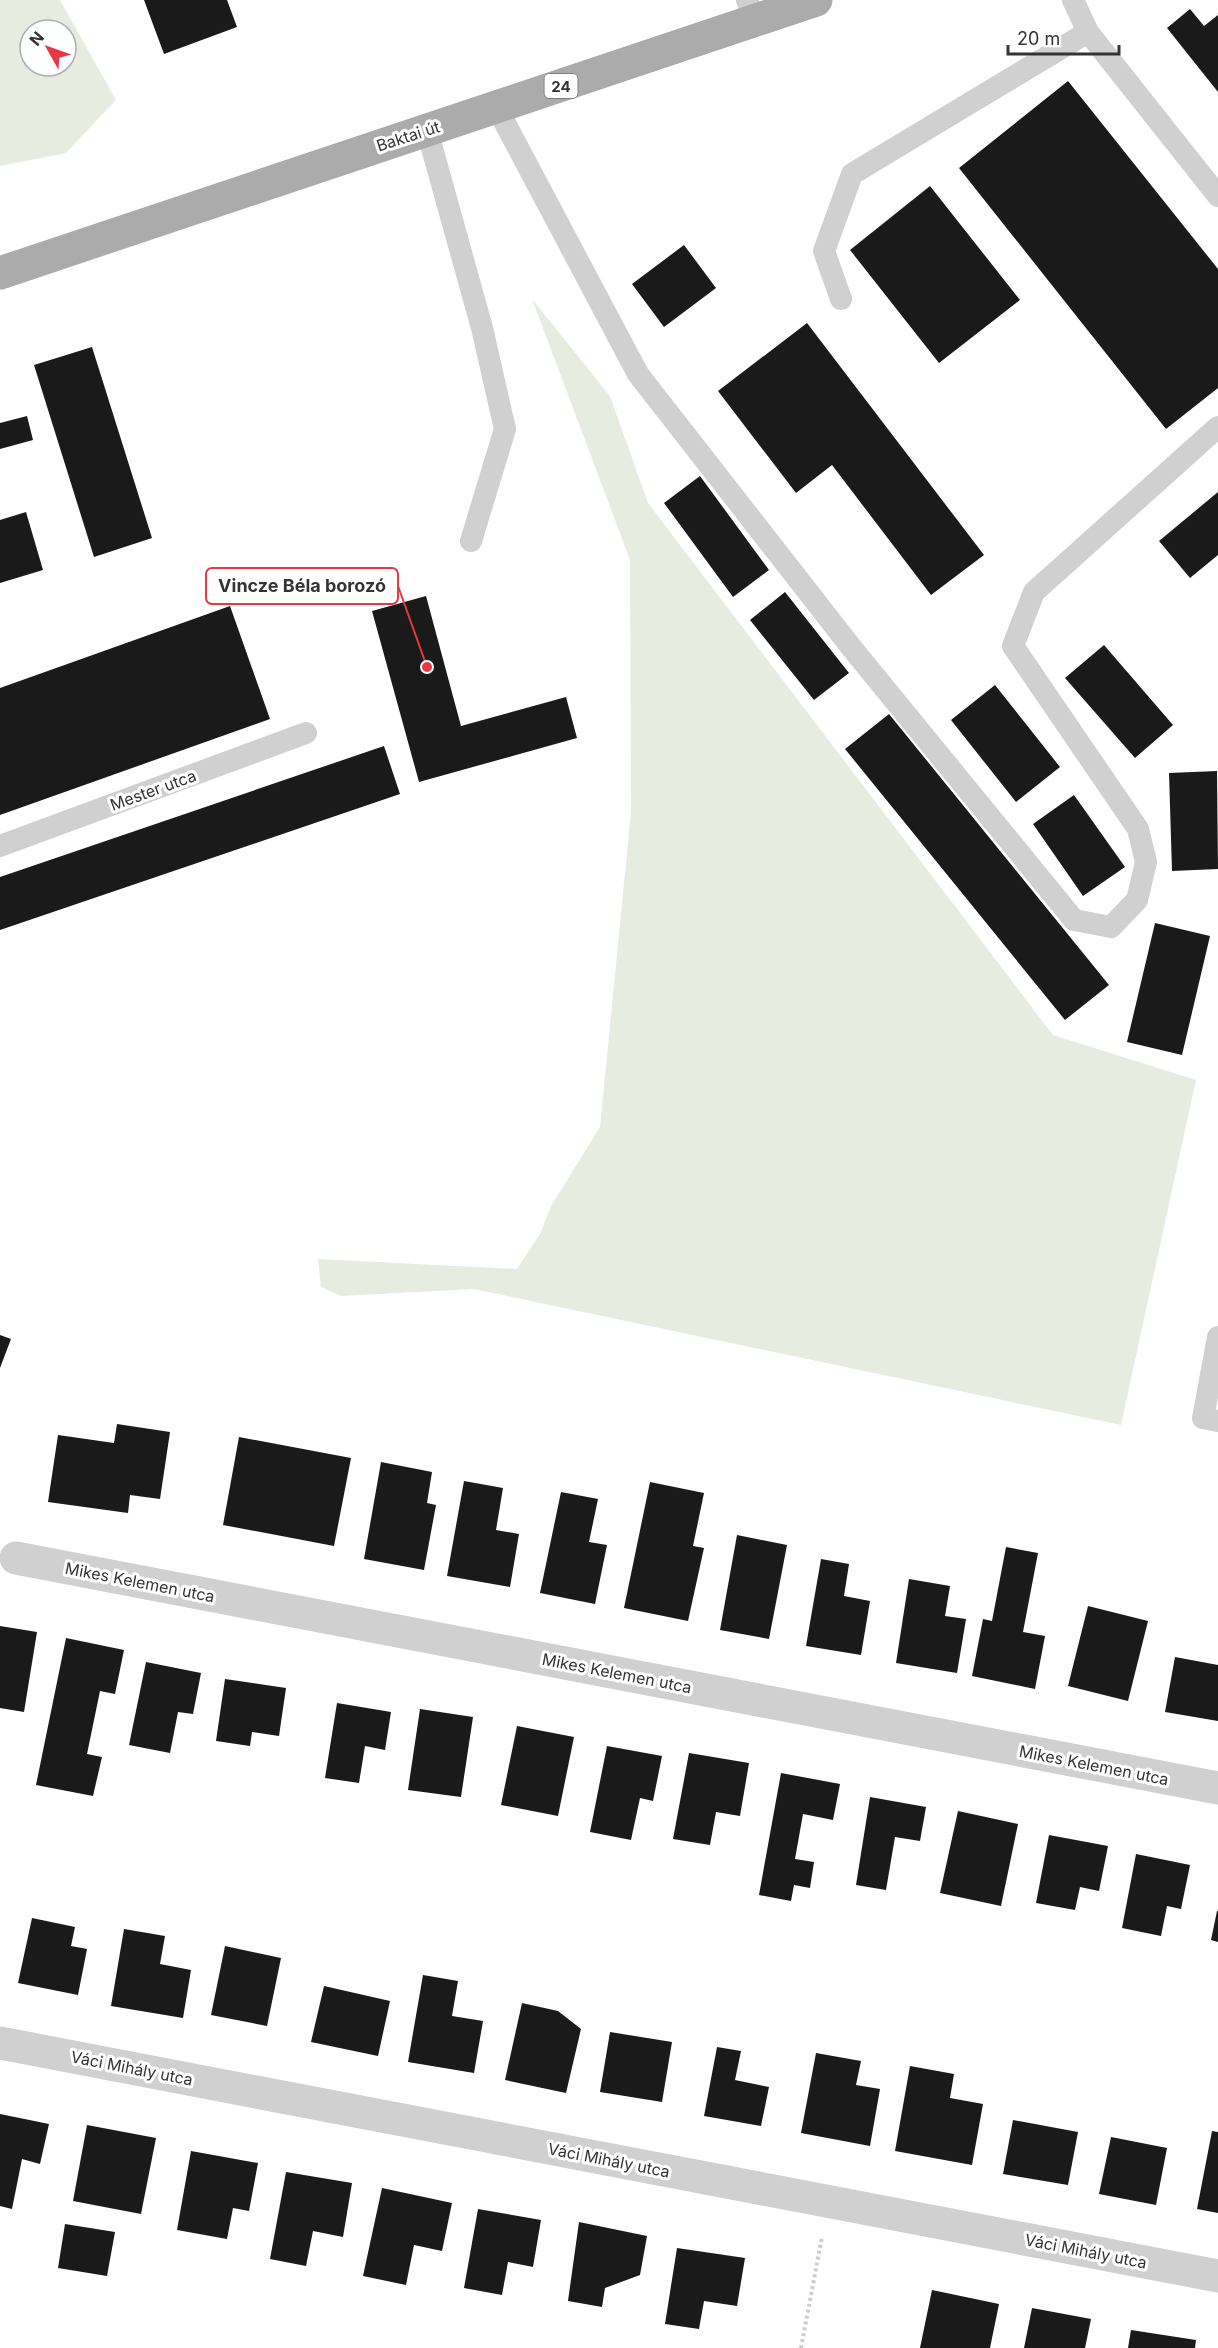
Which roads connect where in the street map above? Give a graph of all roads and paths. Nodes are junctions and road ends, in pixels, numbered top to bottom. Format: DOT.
graph roads {
  1 [pos="816,0"];
  2 [pos="1073,0"];
  3 [pos="751,10"];
  4 [pos="1088,32"];
  5 [pos="498,108"];
  6 [pos="427,130"];
  7 [pos="1218,196"];
  8 [pos="0,273"];
  9 [pos="841,299"];
  10 [pos="1218,427"];
  11 [pos="471,541"];
  12 [pos="306,733"];
  13 [pos="0,846"];
  14 [pos="1218,1337"];
  15 [pos="1218,1421"];
  16 [pos="16,1558"];
  17 [pos="1218,1788"];
  18 [pos="0,2043"];
  19 [pos="829,2202"];
  20 [pos="1218,2276"];
  21 [pos="801,2348"];
  1 -- 3 [label="main road, Baktai út / 24"];
  2 -- 4 [label="lane"];
  3 -- 5 [label="main road, Baktai út / 24"];
  4 -- 7 [label="lane"];
  4 -- 9 [label="lane"];
  5 -- 6 [label="main road, Baktai út / 24"];
  5 -- 10 [label="lane"];
  6 -- 8 [label="main road, Baktai út / 24"];
  6 -- 11 [label="lane"];
  12 -- 13 [label="lane, Mester utca"];
  14 -- 15 [label="lane"];
  16 -- 17 [label="street, Mikes Kelemen utca"];
  18 -- 19 [label="street, Váci Mihály utca"];
  19 -- 20 [label="street, Váci Mihály utca"];
  19 -- 21 [label="path"];
}
